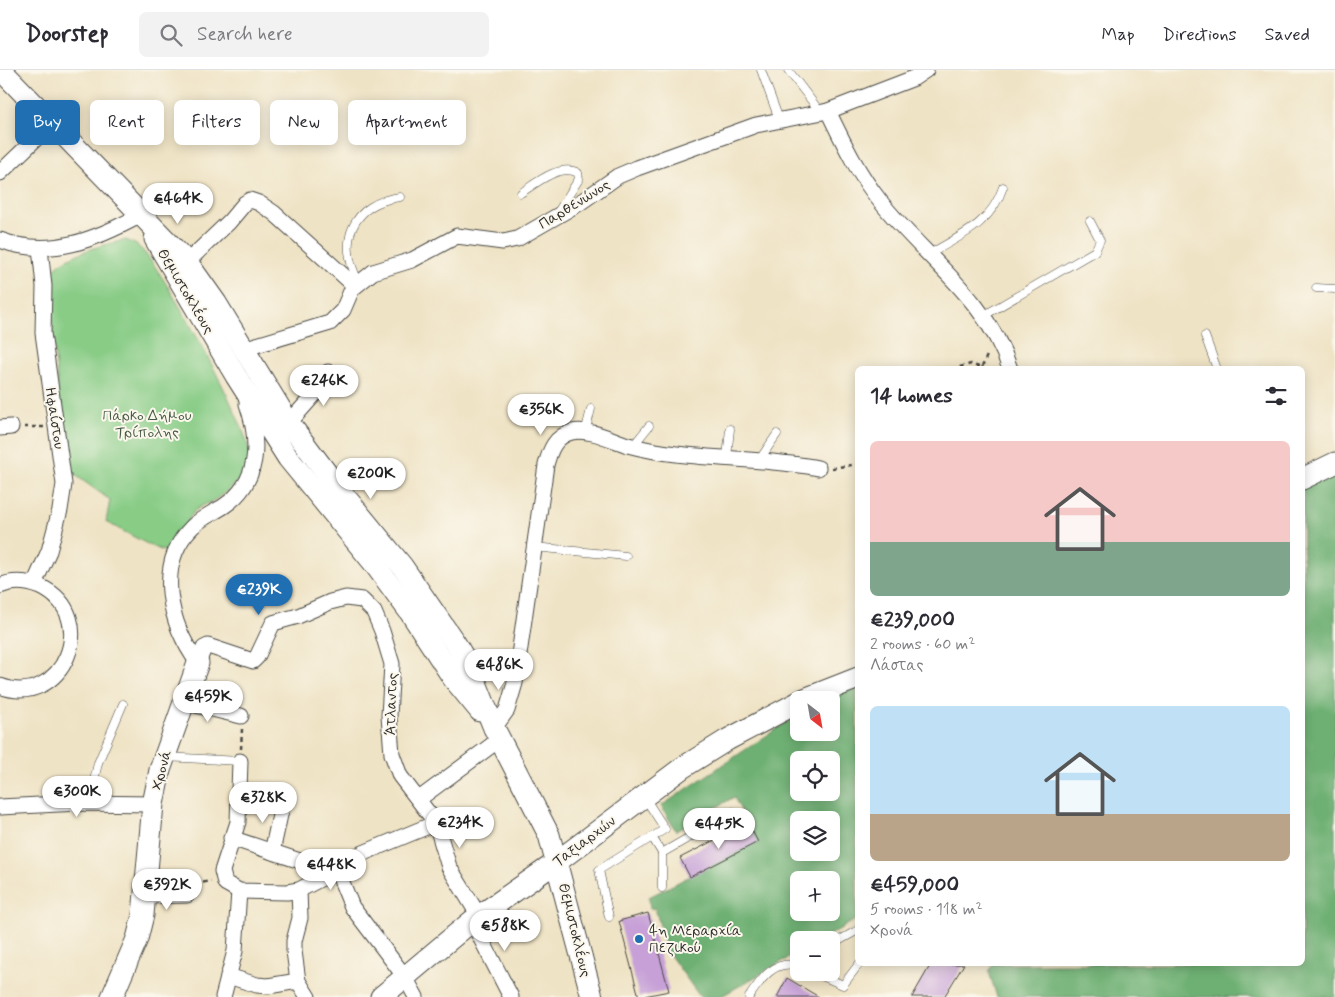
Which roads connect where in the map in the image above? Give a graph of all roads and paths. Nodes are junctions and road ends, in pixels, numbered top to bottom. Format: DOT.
graph roads {
  1 [pos="1,70"];
  2 [pos="761,70"];
  3 [pos="788,70"];
  4 [pos="926,70"];
  5 [pos="30,100"];
  6 [pos="825,112"];
  7 [pos="780,122"];
  8 [pos="29,145"];
  9 [pos="73,145"];
  10 [pos="0,173"];
  11 [pos="1003,188"];
  12 [pos="521,193"];
  13 [pos="400,197"];
  14 [pos="141,215"];
  15 [pos="554,218"];
  16 [pos="1090,221"];
  17 [pos="0,240"];
  18 [pos="40,248"];
  19 [pos="928,254"];
  20 [pos="187,262"];
  21 [pos="357,284"];
  22 [pos="1316,288"];
  23 [pos="1335,289"];
  24 [pos="983,316"];
  25 [pos="1205,336"];
  26 [pos="244,349"];
  27 [pos="963,366"];
  28 [pos="976,366"];
  29 [pos="1009,366"];
  30 [pos="1216,366"];
  31 [pos="328,372"];
  32 [pos="236,376"];
  33 [pos="592,409"];
  34 [pos="288,423"];
  35 [pos="649,426"];
  36 [pos="54,427"];
  37 [pos="5,428"];
  38 [pos="730,429"];
  39 [pos="586,433"];
  40 [pos="777,434"];
  41 [pos="633,446"];
  42 [pos="727,457"];
  43 [pos="760,460"];
  44 [pos="855,464"];
  45 [pos="1335,464"];
  46 [pos="818,468"];
  47 [pos="1305,478"];
  48 [pos="534,547"];
  49 [pos="626,556"];
  50 [pos="34,584"];
  51 [pos="0,586"];
  52 [pos="198,663"];
  53 [pos="855,679"];
  54 [pos="0,686"];
  55 [pos="825,691"];
  56 [pos="183,702"];
  57 [pos="123,704"];
  58 [pos="790,707"];
  59 [pos="241,716"];
  60 [pos="497,733"];
  61 [pos="163,756"];
  62 [pos="240,761"];
  63 [pos="644,796"];
  64 [pos="419,799"];
  65 [pos="283,801"];
  66 [pos="89,803"];
  67 [pos="153,804"];
  68 [pos="0,807"];
  69 [pos="733,812"];
  70 [pos="436,823"];
  71 [pos="652,837"];
  72 [pos="231,838"];
  73 [pos="272,852"];
  74 [pos="662,853"];
  75 [pos="558,861"];
  76 [pos="337,870"];
  77 [pos="225,883"];
  78 [pos="662,888"];
  79 [pos="299,890"];
  80 [pos="239,891"];
  81 [pos="187,895"];
  82 [pos="146,896"];
  83 [pos="476,918"];
  84 [pos="609,918"];
  85 [pos="855,932"];
  86 [pos="840,940"];
  87 [pos="790,965"];
  88 [pos="857,966"];
  89 [pos="228,976"];
  90 [pos="405,977"];
  91 [pos="298,981"];
  92 [pos="834,981"];
  93 [pos="112,997"];
  94 [pos="223,997"];
  95 [pos="308,997"];
  96 [pos="381,997"];
  97 [pos="416,997"];
  98 [pos="511,997"];
  99 [pos="592,997"];
  100 [pos="749,997"];
  1 -- 5 [label="street"];
  2 -- 7 [label="lane"];
  3 -- 6 [label="lane"];
  4 -- 6 [label="street, Παρθενώνος"];
  6 -- 7 [label="street, Παρθενώνος"];
  6 -- 19 [label="street"];
  7 -- 15 [label="street, Παρθενώνος"];
  8 -- 10 [label="street"];
  9 -- 14 [label="street"];
  11 -- 19 [label="lane"];
  12 -- 15 [label="lane"];
  13 -- 21 [label="lane"];
  14 -- 18 [label="street"];
  14 -- 20 [label="street, Θεμιστοκλέους"];
  14 -- 32 [label="street, Θεμιστοκλέους"];
  15 -- 21 [label="street, Παρθενώνος"];
  16 -- 24 [label="lane"];
  17 -- 18 [label="street"];
  18 -- 36 [label="street, Ηφαίστου"];
  19 -- 24 [label="street"];
  20 -- 21 [label="street"];
  20 -- 26 [label="street, Θεμιστοκλέους"];
  21 -- 26 [label="street"];
  22 -- 23 [label="lane"];
  24 -- 29 [label="street"];
  25 -- 30 [label="lane"];
  26 -- 34 [label="street, Θεμιστοκλέους"];
  27 -- 28 [label="path"];
  31 -- 34 [label="street"];
  32 -- 52 [label="street"];
  32 -- 60 [label="street, Θεμιστοκλέους"];
  33 -- 39 [label="lane"];
  34 -- 60 [label="street, Θεμιστοκλέους"];
  35 -- 41 [label="lane"];
  36 -- 37 [label="path"];
  36 -- 50 [label="street, Ηφαίστου"];
  38 -- 42 [label="lane"];
  39 -- 41 [label="street"];
  39 -- 48 [label="street"];
  40 -- 43 [label="lane"];
  41 -- 42 [label="street"];
  42 -- 43 [label="street"];
  43 -- 46 [label="street"];
  44 -- 46 [label="path"];
  45 -- 47 [label="street"];
  48 -- 49 [label="lane"];
  48 -- 60 [label="street"];
  50 -- 51 [label="street"];
  50 -- 54 [label="street"];
  52 -- 56 [label="street, Χρονά"];
  52 -- 64 [label="street, Άτλαντος"];
  53 -- 55 [label="street"];
  56 -- 59 [label="street"];
  56 -- 61 [label="street, Χρονά"];
  57 -- 66 [label="lane"];
  58 -- 63 [label="street, Ταξιαρχών"];
  59 -- 62 [label="path"];
  60 -- 64 [label="street"];
  60 -- 75 [label="street, Θεμιστοκλέους"];
  61 -- 62 [label="lane"];
  61 -- 67 [label="street, Χρονά"];
  62 -- 72 [label="street"];
  63 -- 71 [label="lane"];
  63 -- 75 [label="street, Ταξιαρχών"];
  64 -- 70 [label="street, Άτλαντος"];
  65 -- 73 [label="street"];
  66 -- 67 [label="street"];
  66 -- 68 [label="street"];
  67 -- 82 [label="street, Χρονά"];
  69 -- 74 [label="lane"];
  70 -- 76 [label="street"];
  70 -- 83 [label="street, Άτλαντος"];
  71 -- 74 [label="lane"];
  71 -- 84 [label="lane"];
  72 -- 73 [label="street"];
  72 -- 77 [label="street"];
  73 -- 76 [label="street"];
  74 -- 78 [label="lane"];
  75 -- 83 [label="street, Ταξιαρχών"];
  75 -- 99 [label="street, Θεμιστοκλέους"];
  76 -- 79 [label="street"];
  76 -- 90 [label="street"];
  77 -- 80 [label="street"];
  77 -- 81 [label="path"];
  79 -- 80 [label="street"];
  79 -- 91 [label="street"];
  80 -- 89 [label="street"];
  81 -- 82 [label="street"];
  82 -- 93 [label="street, Χρονά"];
  83 -- 90 [label="street, Ταξιαρχών"];
  83 -- 98 [label="street, Άτλαντος"];
  85 -- 86 [label="lane"];
  87 -- 100 [label="lane"];
  88 -- 92 [label="lane"];
  89 -- 91 [label="street"];
  89 -- 94 [label="street"];
  90 -- 96 [label="street, Ταξιαρχών"];
  90 -- 97 [label="street"];
  91 -- 95 [label="street"];
}
